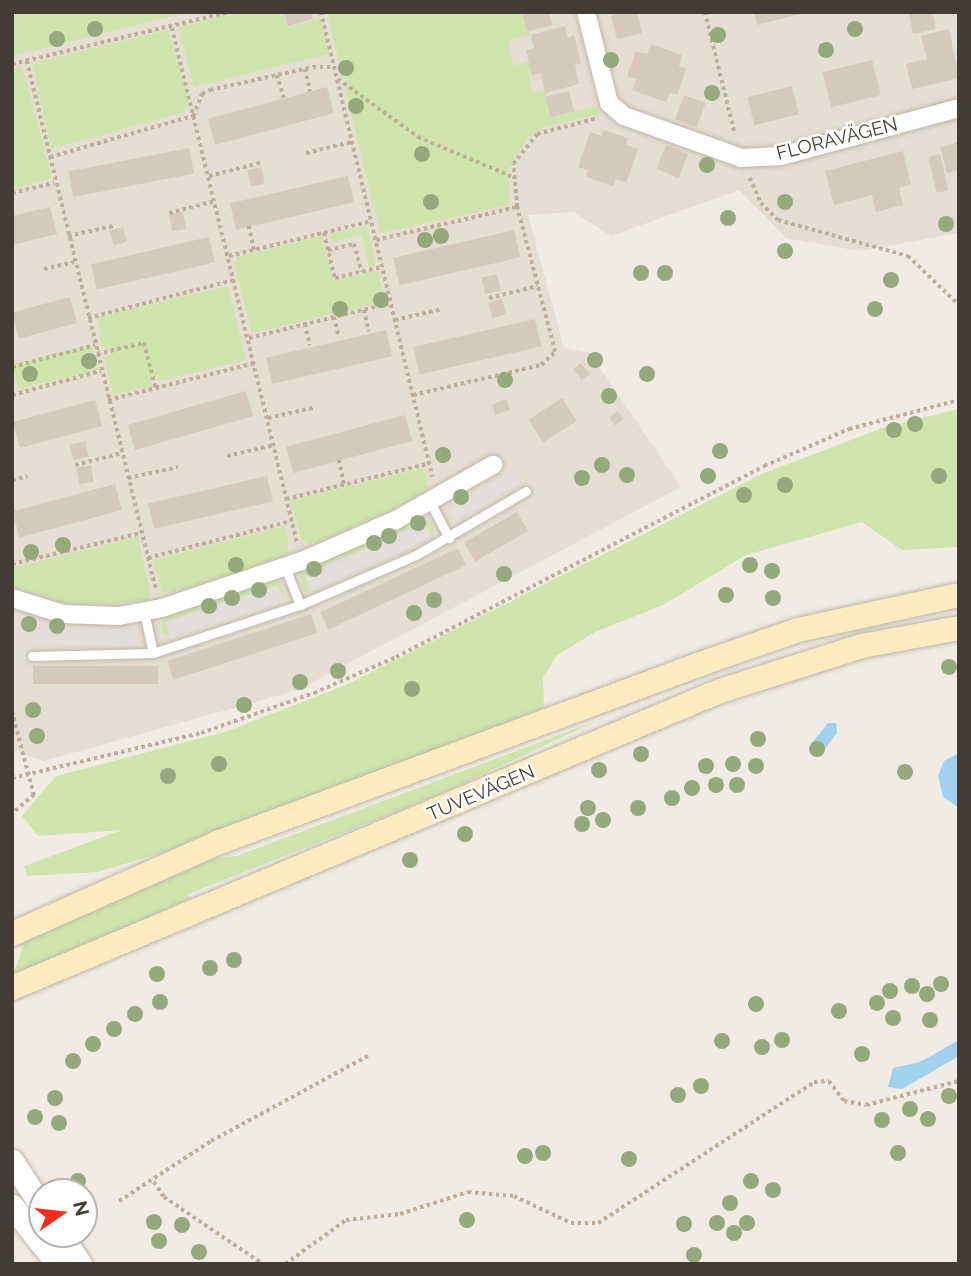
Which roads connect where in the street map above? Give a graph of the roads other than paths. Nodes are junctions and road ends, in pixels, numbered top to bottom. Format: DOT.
graph roads {
  1 [pos="586,12"];
  2 [pos="959,108"];
  3 [pos="493,465"];
  4 [pos="526,491"];
  5 [pos="435,499"];
  6 [pos="449,538"];
  7 [pos="294,564"];
  8 [pos="959,595"];
  9 [pos="12,598"];
  10 [pos="300,605"];
  11 [pos="153,610"];
  12 [pos="959,628"];
  13 [pos="153,653"];
  14 [pos="32,656"];
  15 [pos="12,934"];
  16 [pos="12,988"];
  17 [pos="12,1161"];
  18 [pos="28,1185"];
  19 [pos="12,1206"];
  20 [pos="69,1248"];
  21 [pos="58,1264"];
  22 [pos="80,1264"];
  1 -- 2 [label="street, FLORAVÄGEN"];
  3 -- 5 [label="street"];
  4 -- 6 [label="lane"];
  5 -- 6 [label="lane"];
  5 -- 7 [label="street"];
  6 -- 10 [label="lane"];
  7 -- 10 [label="lane"];
  7 -- 11 [label="street"];
  8 -- 15 [label="main road"];
  9 -- 11 [label="street"];
  10 -- 13 [label="lane"];
  11 -- 13 [label="lane"];
  12 -- 16 [label="main road, TUVEVÄGEN"];
  13 -- 14 [label="lane"];
  17 -- 18 [label="street"];
  19 -- 21 [label="street"];
  20 -- 22 [label="street"];
}
